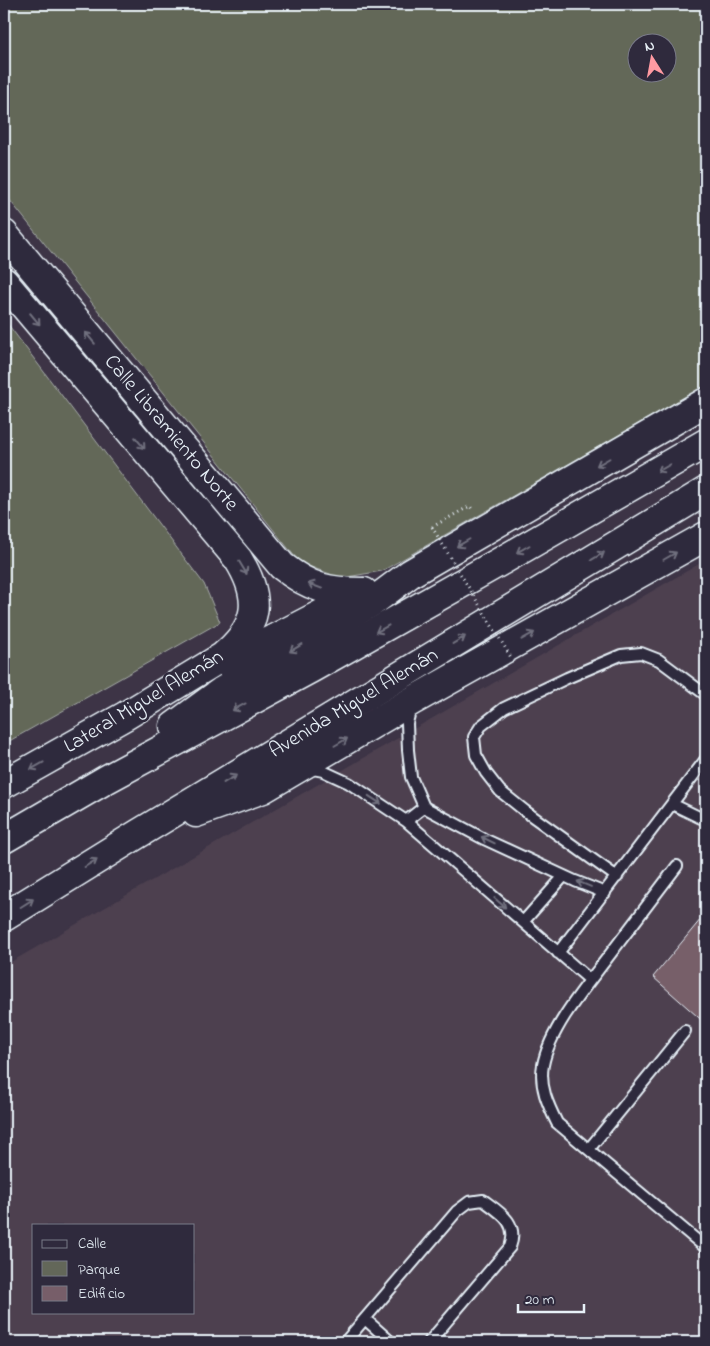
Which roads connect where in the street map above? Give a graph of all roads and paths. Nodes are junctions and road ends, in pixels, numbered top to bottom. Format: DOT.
graph roads {
  1 [pos="4,234"];
  2 [pos="4,282"];
  3 [pos="706,402"];
  4 [pos="706,443"];
  5 [pos="706,491"];
  6 [pos="470,506"];
  7 [pos="706,536"];
  8 [pos="412,573"];
  9 [pos="363,592"];
  10 [pos="252,597"];
  11 [pos="512,659"];
  12 [pos="706,682"];
  13 [pos="703,693"];
  14 [pos="412,701"];
  15 [pos="125,716"];
  16 [pos="706,759"];
  17 [pos="299,767"];
  18 [pos="107,779"];
  19 [pos="4,784"];
  20 [pos="672,804"];
  21 [pos="424,807"];
  22 [pos="706,817"];
  23 [pos="406,821"];
  24 [pos="138,834"];
  25 [pos="4,839"];
  26 [pos="676,866"];
  27 [pos="564,876"];
  28 [pos="617,877"];
  29 [pos="605,893"];
  30 [pos="4,917"];
  31 [pos="523,922"];
  32 [pos="558,953"];
  33 [pos="590,980"];
  34 [pos="685,1031"];
  35 [pos="589,1149"];
  36 [pos="706,1248"];
  37 [pos="365,1319"];
  38 [pos="345,1342"];
  39 [pos="391,1342"];
  40 [pos="429,1342"];
  9 -- 1 [label="main road, Calle Libramiento Norte, one-way"];
  2 -- 10 [label="main road, Calle Libramiento Norte, one-way"];
  3 -- 8 [label="main road, one-way"];
  4 -- 18 [label="main road, one-way"];
  24 -- 5 [label="main road, Avenida Miguel Alemán, one-way"];
  6 -- 11 [label="path, bridge"];
  14 -- 7 [label="main road, one-way"];
  8 -- 9 [label="main road"];
  8 -- 18 [label="main road, one-way"];
  9 -- 15 [label="main road"];
  10 -- 15 [label="main road, Lateral Miguel Alemán"];
  12 -- 13 [label="lane"];
  13 -- 28 [label="lane"];
  17 -- 14 [label="main road, one-way"];
  14 -- 21 [label="lane"];
  15 -- 19 [label="main road, Lateral Miguel Alemán, one-way"];
  16 -- 20 [label="lane"];
  17 -- 23 [label="lane, one-way"];
  17 -- 24 [label="main road"];
  18 -- 25 [label="main road"];
  20 -- 22 [label="lane"];
  20 -- 28 [label="lane"];
  21 -- 23 [label="lane"];
  27 -- 21 [label="lane, one-way"];
  23 -- 31 [label="lane, one-way"];
  30 -- 24 [label="main road, Avenida Miguel Alemán, one-way"];
  26 -- 33 [label="lane"];
  29 -- 27 [label="lane, one-way"];
  27 -- 31 [label="lane"];
  28 -- 29 [label="lane"];
  29 -- 32 [label="lane"];
  31 -- 32 [label="lane"];
  32 -- 33 [label="lane"];
  33 -- 35 [label="lane"];
  34 -- 35 [label="lane"];
  35 -- 36 [label="lane"];
  37 -- 38 [label="lane"];
  37 -- 39 [label="lane"];
  37 -- 40 [label="lane"];
}
